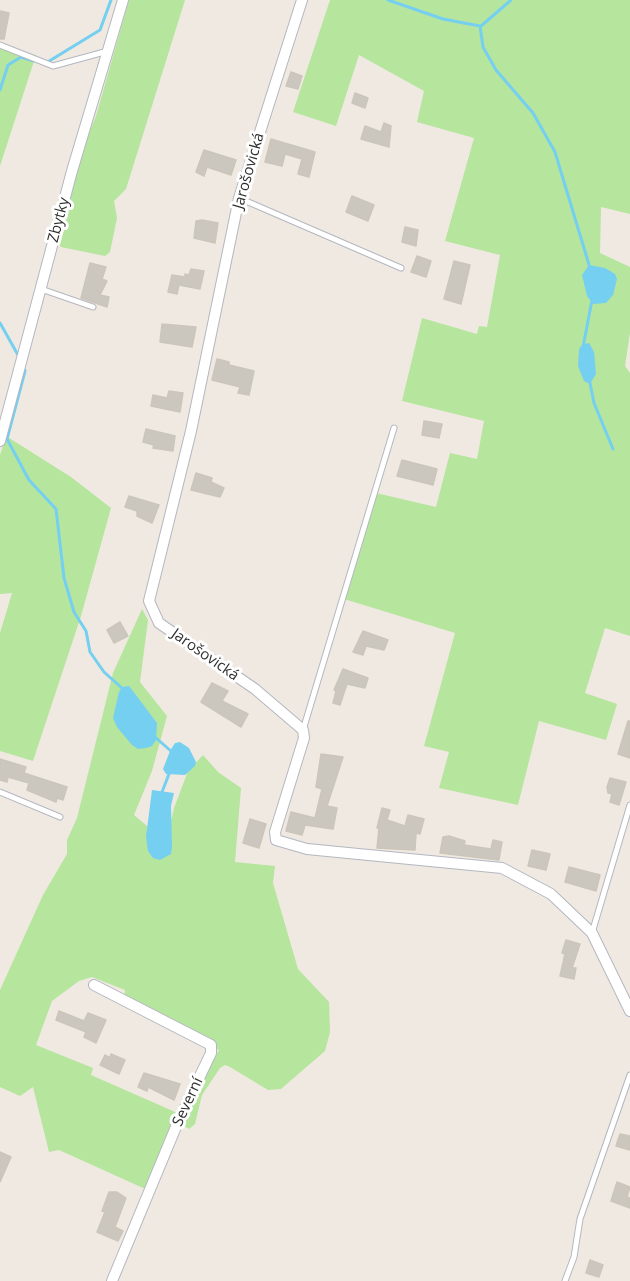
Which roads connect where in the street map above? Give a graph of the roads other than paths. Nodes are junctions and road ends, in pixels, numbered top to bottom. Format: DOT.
graph roads {
  1 [pos="123,0"];
  2 [pos="302,0"];
  3 [pos="0,45"];
  4 [pos="108,51"];
  5 [pos="239,198"];
  6 [pos="401,268"];
  7 [pos="41,289"];
  8 [pos="93,308"];
  9 [pos="394,428"];
  10 [pos="0,441"];
  11 [pos="303,729"];
  12 [pos="0,792"];
  13 [pos="630,805"];
  14 [pos="60,817"];
  15 [pos="592,933"];
  16 [pos="94,985"];
  17 [pos="630,1011"];
  18 [pos="630,1075"];
  19 [pos="112,1281"];
  20 [pos="565,1281"];
  1 -- 4 [label="street, Zbytky"];
  2 -- 5 [label="street, Jarošovická"];
  3 -- 4 [label="lane"];
  4 -- 7 [label="street, Zbytky"];
  5 -- 6 [label="lane"];
  5 -- 11 [label="street, Jarošovická"];
  7 -- 8 [label="lane"];
  7 -- 10 [label="street, Zbytky"];
  9 -- 11 [label="lane"];
  11 -- 15 [label="street"];
  12 -- 14 [label="lane"];
  13 -- 15 [label="lane"];
  15 -- 17 [label="street"];
  16 -- 19 [label="street, Severní"];
  18 -- 20 [label="lane"];
}
